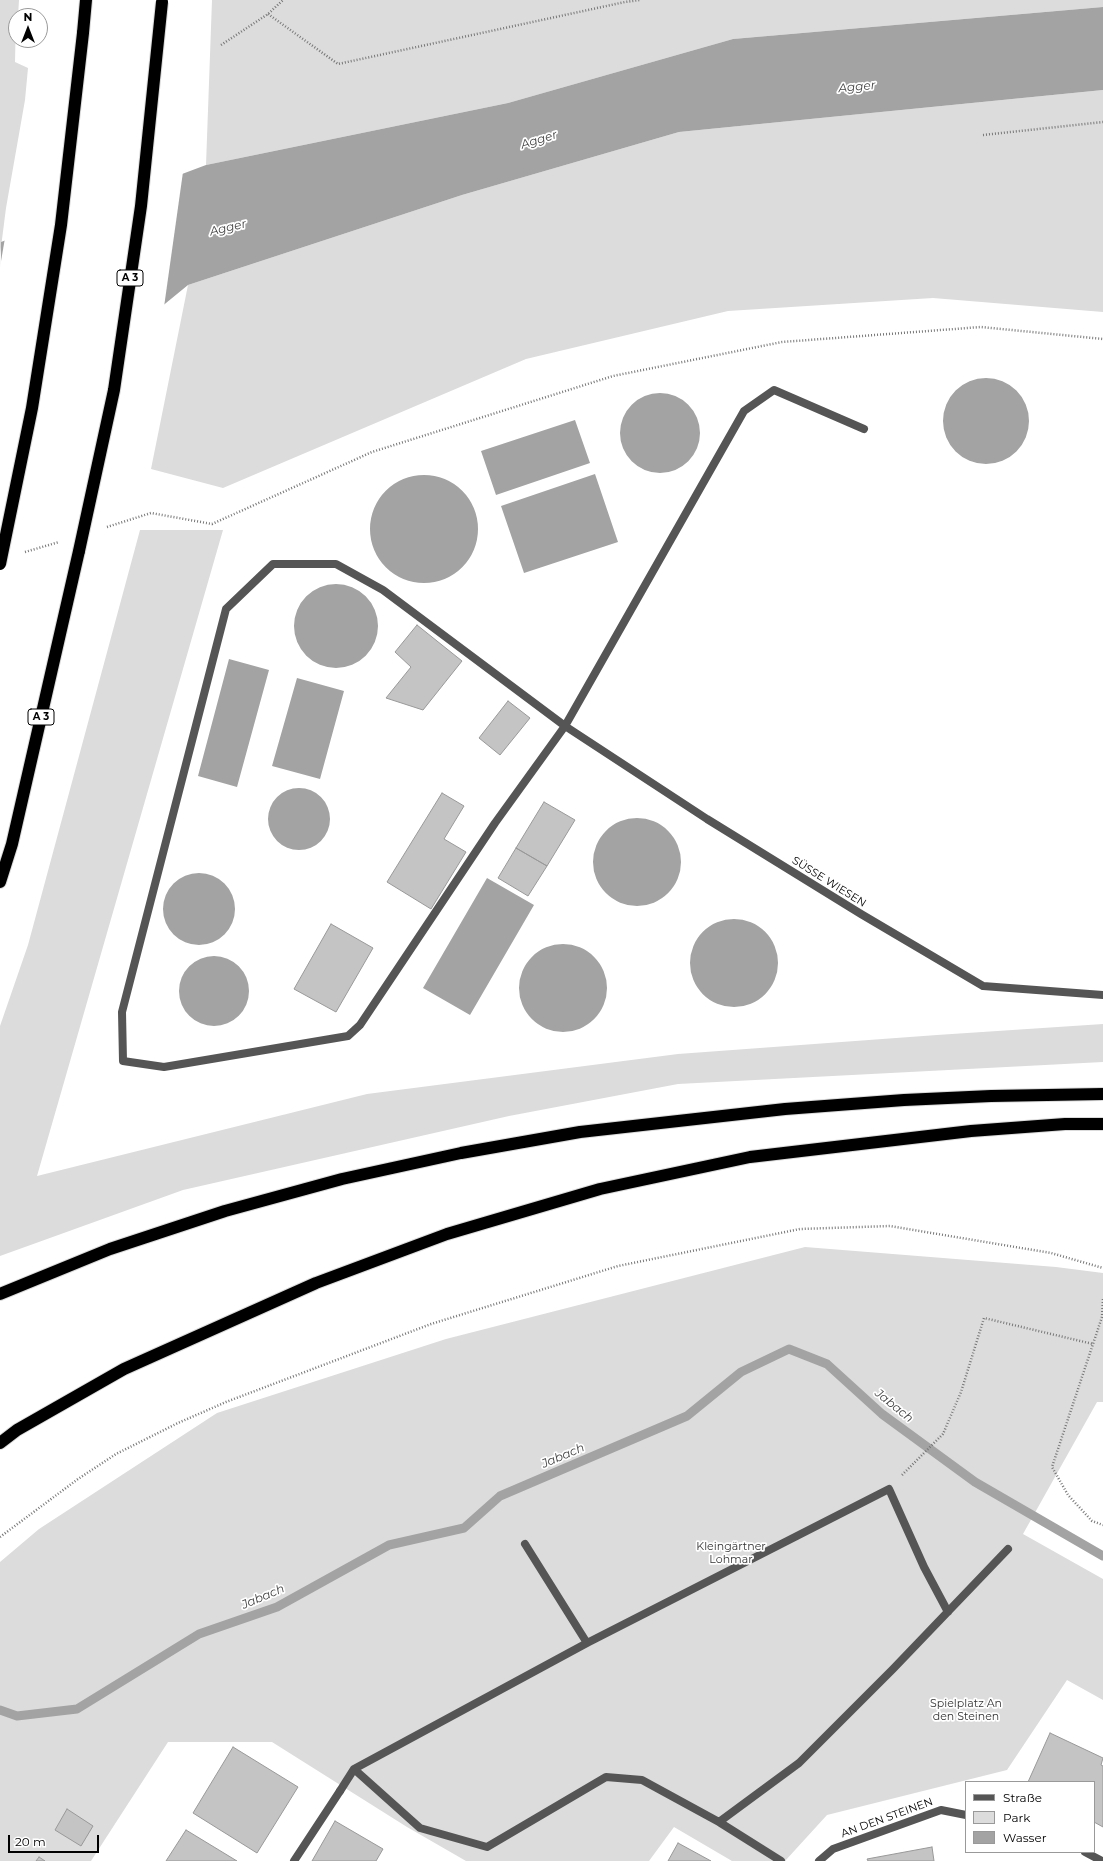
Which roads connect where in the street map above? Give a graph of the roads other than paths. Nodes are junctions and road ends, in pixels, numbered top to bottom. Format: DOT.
graph roads {
  1 [pos="86,0"];
  2 [pos="162,1"];
  3 [pos="864,429"];
  4 [pos="0,564"];
  5 [pos="565,726"];
  6 [pos="0,882"];
  7 [pos="1103,995"];
  8 [pos="1103,1094"];
  9 [pos="1103,1124"];
  10 [pos="0,1294"];
  11 [pos="0,1443"];
  12 [pos="525,1544"];
  13 [pos="1008,1549"];
  14 [pos="948,1612"];
  15 [pos="587,1643"];
  16 [pos="354,1769"];
  17 [pos="965,1815"];
  18 [pos="719,1822"];
  19 [pos="1087,1853"];
  20 [pos="294,1861"];
  21 [pos="781,1861"];
  22 [pos="819,1861"];
  23 [pos="1102,1861"];
  1 -- 4 [label="highway, bridge"];
  2 -- 6 [label="highway, A 3, bridge"];
  3 -- 5 [label="street"];
  5 -- 5 [label="street, SÜSSE WIESEN"];
  5 -- 7 [label="street, SÜSSE WIESEN"];
  8 -- 10 [label="highway"];
  9 -- 11 [label="highway"];
  12 -- 15 [label="street"];
  13 -- 14 [label="street"];
  14 -- 15 [label="street"];
  14 -- 18 [label="street"];
  15 -- 16 [label="street"];
  16 -- 18 [label="street"];
  16 -- 20 [label="street"];
  17 -- 22 [label="street, AN DEN STEINEN"];
  18 -- 21 [label="street"];
  19 -- 23 [label="street"];
}
